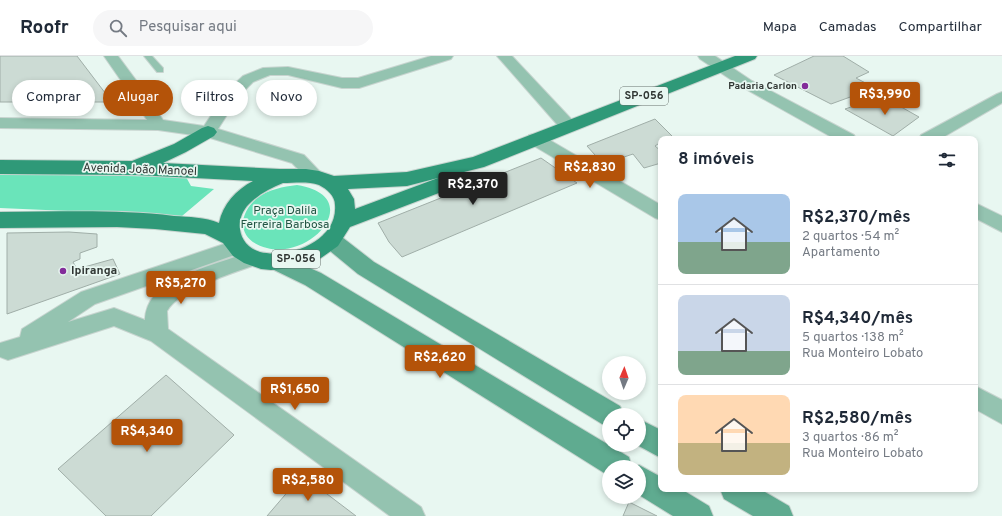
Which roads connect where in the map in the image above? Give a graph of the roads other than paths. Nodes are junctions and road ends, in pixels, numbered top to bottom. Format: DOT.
graph roads {
  1 [pos="111,56"];
  2 [pos="148,56"];
  3 [pos="446,56"];
  4 [pos="504,56"];
  5 [pos="705,56"];
  6 [pos="749,56"];
  7 [pos="720,67"];
  8 [pos="160,70"];
  9 [pos="1002,98"];
  10 [pos="0,123"];
  11 [pos="158,125"];
  12 [pos="568,126"];
  13 [pos="208,132"];
  14 [pos="842,136"];
  15 [pos="932,136"];
  16 [pos="535,139"];
  17 [pos="477,162"];
  18 [pos="0,167"];
  19 [pos="136,168"];
  20 [pos="280,176"];
  21 [pos="324,180"];
  22 [pos="658,211"];
  23 [pos="978,212"];
  24 [pos="0,220"];
  25 [pos="344,221"];
  26 [pos="1002,226"];
  27 [pos="331,240"];
  28 [pos="233,242"];
  29 [pos="265,260"];
  30 [pos="158,334"];
  31 [pos="4,354"];
  32 [pos="978,399"];
  33 [pos="602,410"];
  34 [pos="1002,413"];
  35 [pos="646,436"];
  36 [pos="658,443"];
  37 [pos="608,460"];
  38 [pos="646,483"];
  39 [pos="658,491"];
  40 [pos="660,492"];
  41 [pos="739,492"];
  42 [pos="412,516"];
  43 [pos="699,516"];
  44 [pos="779,516"];
  1 -- 11 [label="street"];
  2 -- 8 [label="lane"];
  3 -- 13 [label="street"];
  4 -- 12 [label="street"];
  5 -- 7 [label="street"];
  6 -- 7 [label="main road, SP-056"];
  7 -- 12 [label="main road, SP-056"];
  7 -- 14 [label="street"];
  9 -- 15 [label="street"];
  10 -- 11 [label="street"];
  11 -- 13 [label="street"];
  12 -- 16 [label="main road, SP-056"];
  13 -- 19 [label="main road"];
  13 -- 21 [label="street"];
  16 -- 17 [label="main road, SP-056"];
  16 -- 22 [label="street"];
  17 -- 21 [label="main road, SP-056"];
  17 -- 25 [label="main road, SP-056"];
  18 -- 19 [label="main road, Avenida João Manoel"];
  19 -- 20 [label="main road, Avenida João Manoel"];
  20 -- 21 [label="main road, SP-056"];
  20 -- 28 [label="main road, SP-056"];
  21 -- 25 [label="main road"];
  23 -- 26 [label="street"];
  24 -- 28 [label="main road"];
  25 -- 27 [label="main road, SP-056"];
  27 -- 29 [label="main road, SP-056"];
  27 -- 33 [label="main road, SP-056"];
  28 -- 29 [label="main road, SP-056"];
  28 -- 31 [label="street"];
  29 -- 30 [label="street"];
  29 -- 37 [label="main road, SP-056"];
  30 -- 31 [label="street"];
  30 -- 42 [label="street"];
  32 -- 34 [label="street"];
  35 -- 36 [label="main road"];
  38 -- 39 [label="main road"];
  40 -- 43 [label="main road"];
  41 -- 44 [label="main road"];
}
